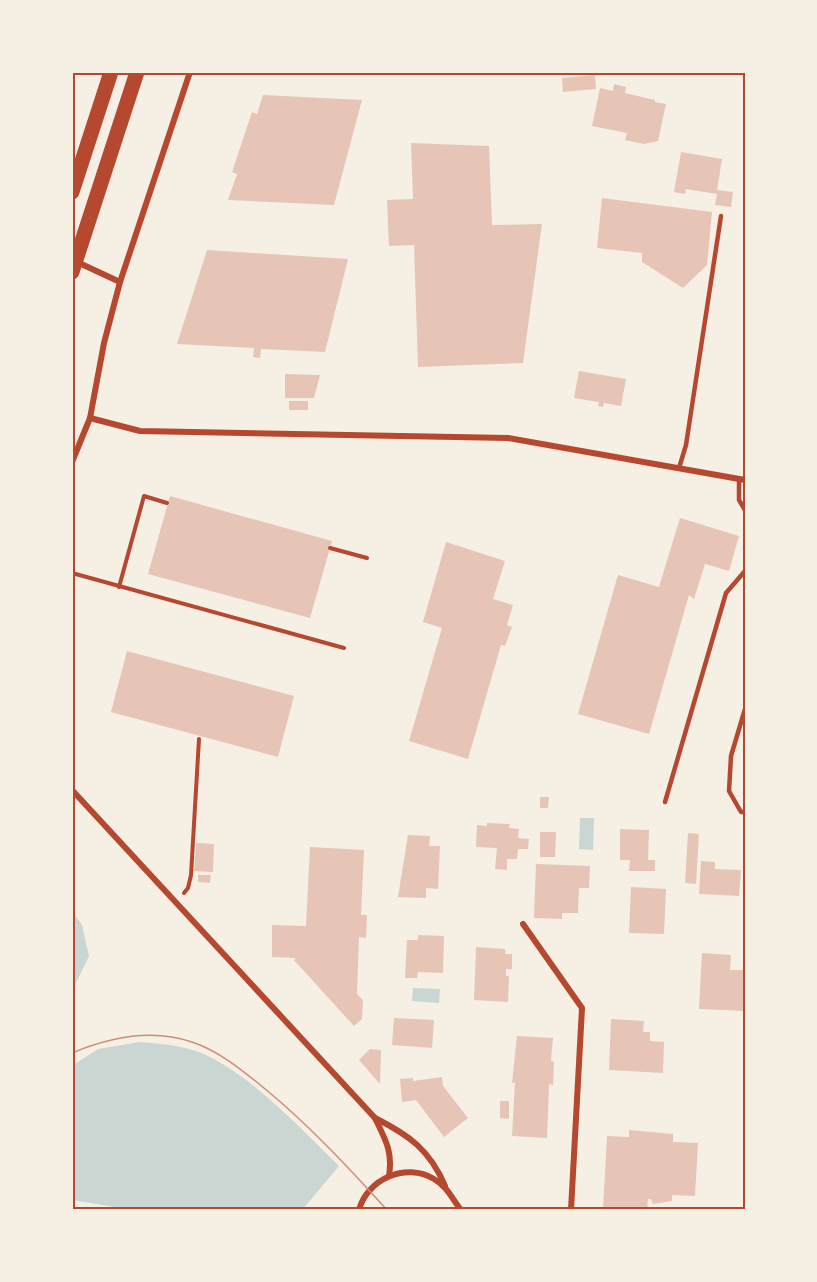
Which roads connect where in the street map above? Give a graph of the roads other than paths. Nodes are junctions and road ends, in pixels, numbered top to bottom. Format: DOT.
graph roads {
  1 [pos="111,72"];
  2 [pos="136,72"];
  3 [pos="190,72"];
  4 [pos="72,192"];
  5 [pos="721,216"];
  6 [pos="73,266"];
  7 [pos="120,282"];
  8 [pos="90,418"];
  9 [pos="72,462"];
  10 [pos="679,468"];
  11 [pos="742,479"];
  12 [pos="745,510"];
  13 [pos="745,571"];
  14 [pos="745,709"];
  15 [pos="72,790"];
  16 [pos="665,802"];
  17 [pos="745,812"];
  18 [pos="523,924"];
  19 [pos="375,1118"];
  20 [pos="389,1176"];
  21 [pos="445,1186"];
  22 [pos="459,1209"];
  23 [pos="359,1210"];
  24 [pos="571,1210"];
  1 -- 4 [label="main road"];
  2 -- 6 [label="main road"];
  3 -- 7 [label="street"];
  5 -- 10 [label="lane"];
  6 -- 7 [label="street"];
  7 -- 8 [label="street"];
  8 -- 9 [label="street"];
  8 -- 10 [label="street"];
  10 -- 11 [label="street"];
  11 -- 12 [label="lane"];
  13 -- 16 [label="lane"];
  14 -- 17 [label="lane"];
  15 -- 19 [label="street"];
  18 -- 24 [label="street"];
  19 -- 20 [label="street"];
  19 -- 21 [label="street"];
  20 -- 21 [label="street"];
  20 -- 23 [label="street"];
  21 -- 22 [label="street"];
}
